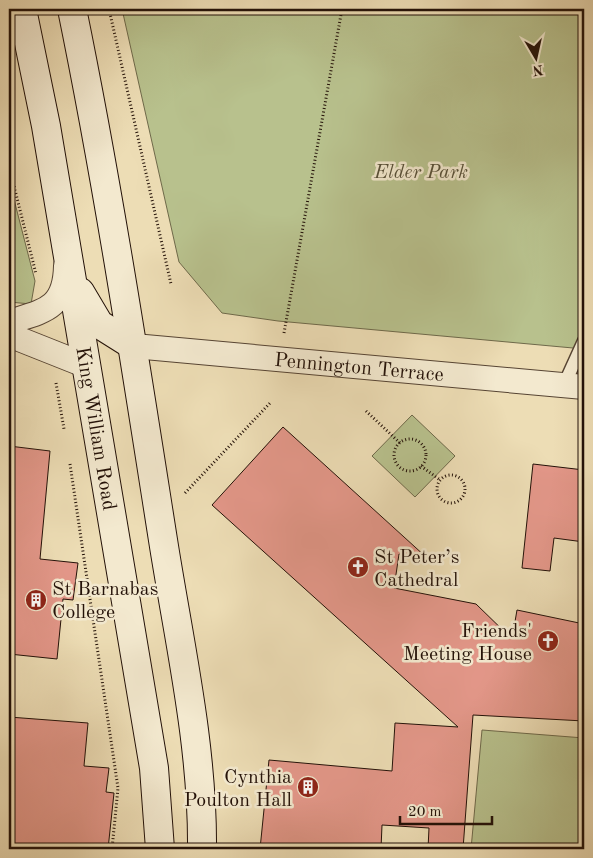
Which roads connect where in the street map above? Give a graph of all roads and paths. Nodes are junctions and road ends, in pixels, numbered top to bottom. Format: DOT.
graph roads {
  1 [pos="22,9"];
  2 [pos="72,9"];
  3 [pos="109,9"];
  4 [pos="342,9"];
  5 [pos="9,166"];
  6 [pos="66,245"];
  7 [pos="72,277"];
  8 [pos="38,280"];
  9 [pos="171,284"];
  10 [pos="9,322"];
  11 [pos="9,335"];
  12 [pos="584,342"];
  13 [pos="134,346"];
  14 [pos="279,359"];
  15 [pos="87,366"];
  16 [pos="55,381"];
  17 [pos="574,386"];
  18 [pos="271,402"];
  19 [pos="366,410"];
  20 [pos="66,434"];
  21 [pos="400,443"];
  22 [pos="70,463"];
  23 [pos="421,466"];
  24 [pos="440,480"];
  25 [pos="183,495"];
  26 [pos="112,849"];
  27 [pos="160,849"];
  28 [pos="202,849"];
  1 -- 6 [label="main road, King William Road"];
  2 -- 13 [label="main road"];
  3 -- 9 [label="path"];
  4 -- 14 [label="path"];
  5 -- 8 [label="path"];
  6 -- 7 [label="main road, King William Road"];
  6 -- 10 [label="street"];
  7 -- 13 [label="main road"];
  7 -- 15 [label="main road, King William Road"];
  11 -- 15 [label="street"];
  12 -- 17 [label="lane"];
  13 -- 14 [label="street, Pennington Terrace"];
  13 -- 28 [label="main road"];
  14 -- 17 [label="street, Pennington Terrace"];
  15 -- 27 [label="main road, King William Road"];
  16 -- 20 [label="path"];
  18 -- 25 [label="path"];
  19 -- 21 [label="path"];
  21 -- 23 [label="path"];
  21 -- 23 [label="path"];
  22 -- 26 [label="path"];
  23 -- 24 [label="path"];
  24 -- 24 [label="path"];
}
